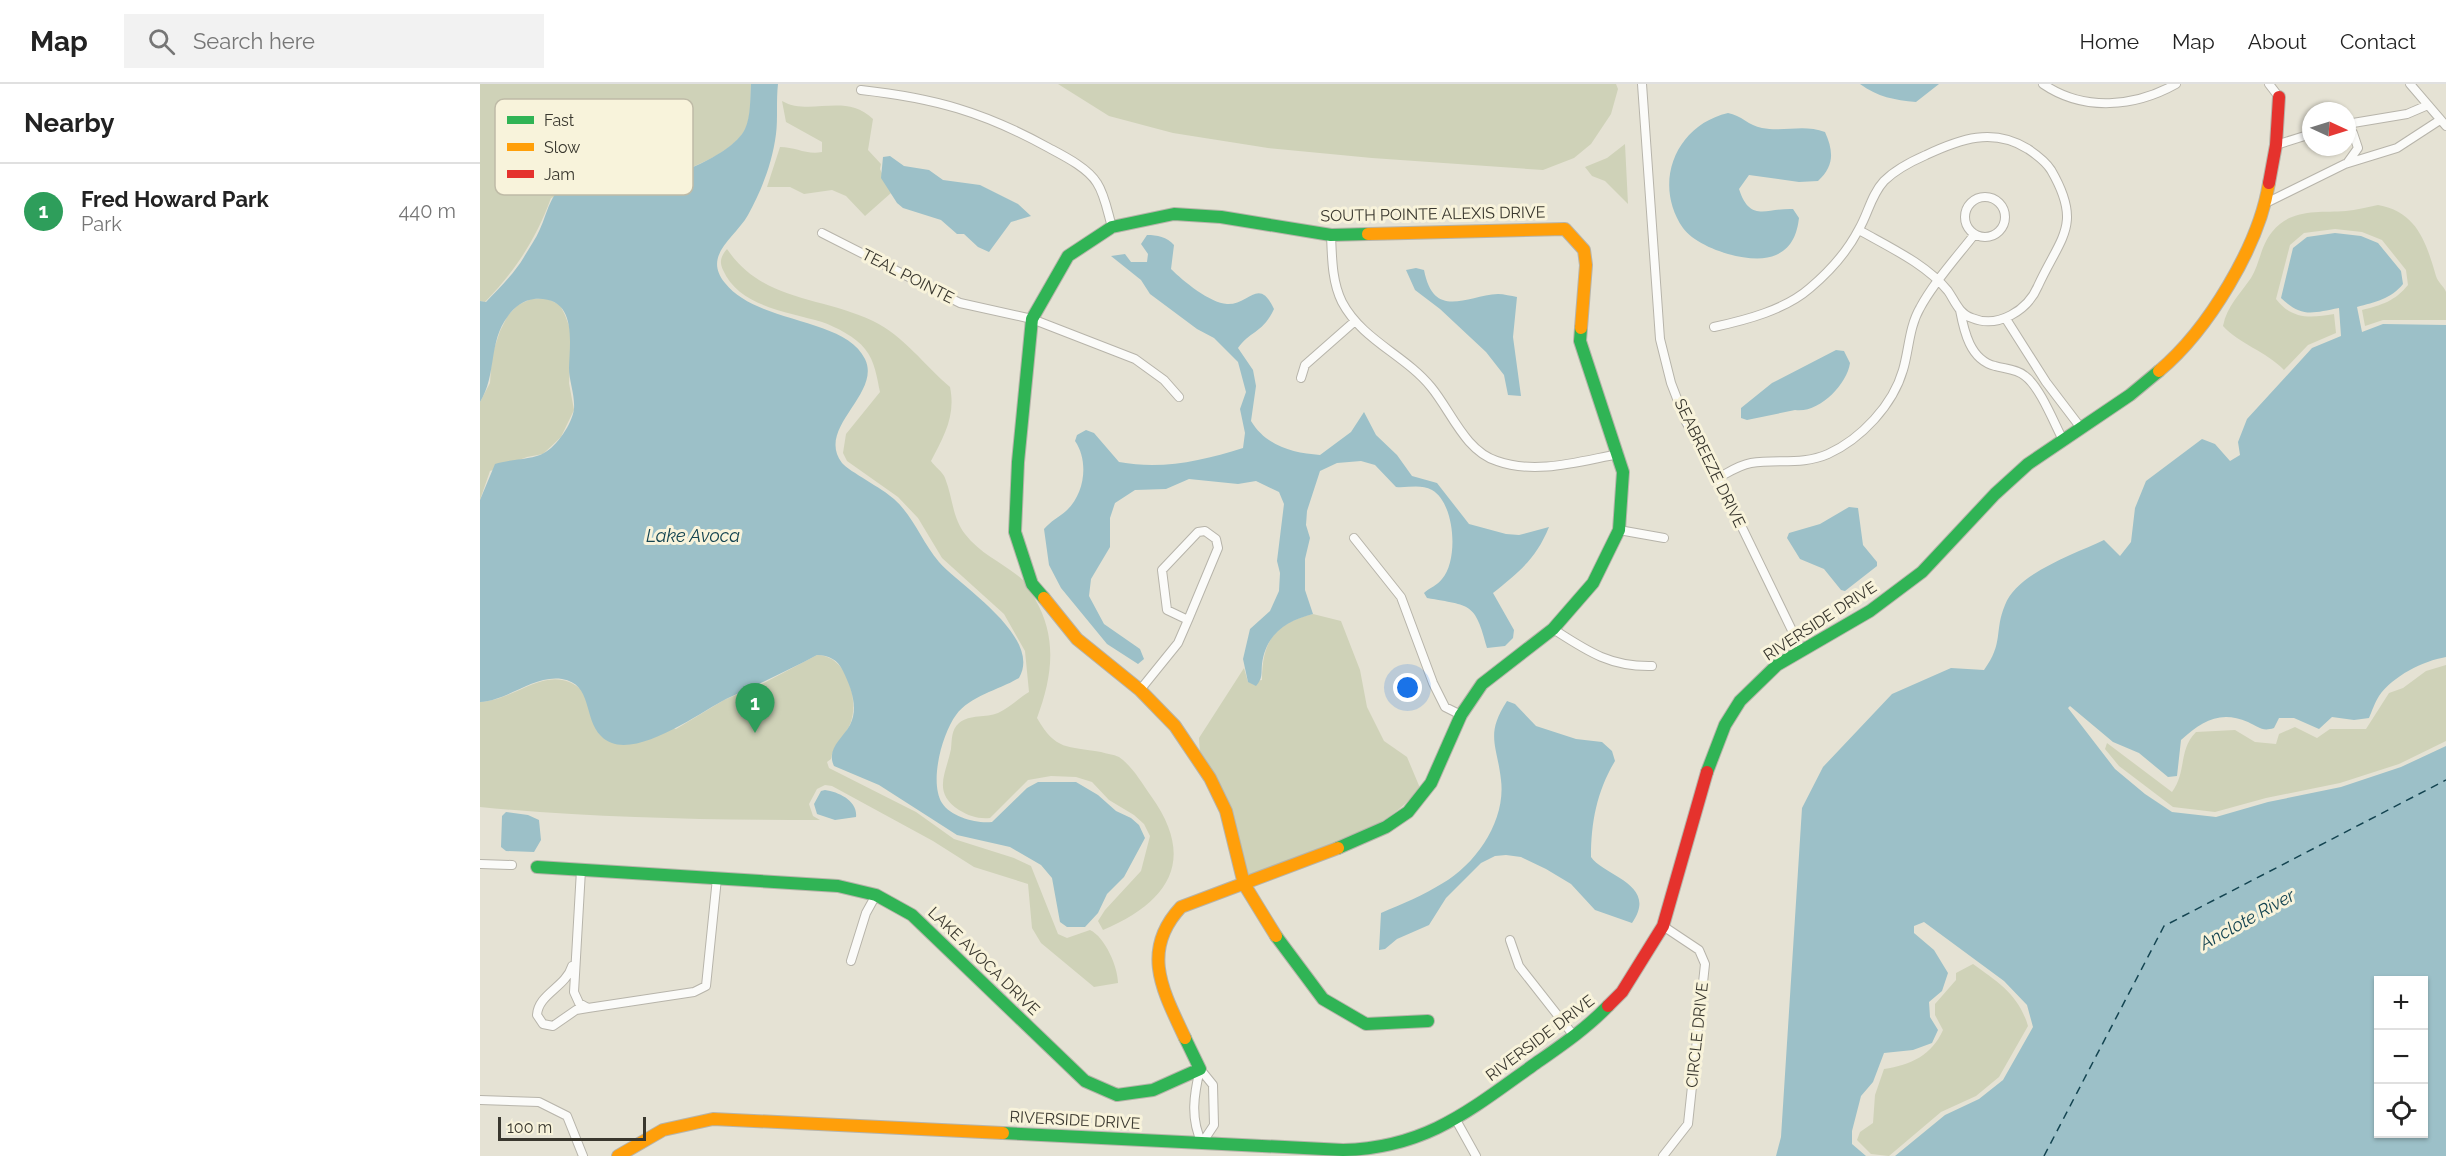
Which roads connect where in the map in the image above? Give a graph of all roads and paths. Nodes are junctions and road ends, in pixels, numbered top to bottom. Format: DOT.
graph roads {
  1 [pos="1642,84"];
  2 [pos="2043,84"];
  3 [pos="2176,84"];
  4 [pos="2269,84"];
  5 [pos="2410,84"];
  6 [pos="861,90"];
  7 [pos="2279,97"];
  8 [pos="2428,105"];
  9 [pos="2356,122"];
  10 [pos="2443,123"];
  11 [pos="2302,138"];
  12 [pos="2276,145"];
  13 [pos="2352,156"];
  14 [pos="2345,164"];
  15 [pos="2266,203"];
  16 [pos="1112,227"];
  17 [pos="1859,230"];
  18 [pos="822,233"];
  19 [pos="1331,235"];
  20 [pos="1974,235"];
  21 [pos="1938,281"];
  22 [pos="1960,310"];
  23 [pos="1032,318"];
  24 [pos="2006,319"];
  25 [pos="1355,321"];
  26 [pos="1714,327"];
  27 [pos="1301,378"];
  28 [pos="1179,397"];
  29 [pos="2081,428"];
  30 [pos="2063,440"];
  31 [pos="1619,454"];
  32 [pos="1718,478"];
  33 [pos="1619,530"];
  34 [pos="1354,538"];
  35 [pos="1664,538"];
  36 [pos="1188,620"];
  37 [pos="1553,629"];
  38 [pos="1803,651"];
  39 [pos="1652,666"];
  40 [pos="1140,690"];
  41 [pos="1461,715"];
  42 [pos="480,864"];
  43 [pos="512,865"];
  44 [pos="537,867"];
  45 [pos="581,870"];
  46 [pos="717,878"];
  47 [pos="1244,884"];
  48 [pos="876,895"];
  49 [pos="1663,926"];
  50 [pos="1510,940"];
  51 [pos="576,951"];
  52 [pos="851,961"];
  53 [pos="588,1008"];
  54 [pos="1428,1022"];
  55 [pos="1574,1036"];
  56 [pos="1200,1069"];
  57 [pos="480,1100"];
  58 [pos="1456,1120"];
  59 [pos="1202,1143"];
  60 [pos="1343,1153"];
  61 [pos="583,1156"];
  62 [pos="618,1156"];
  63 [pos="1476,1156"];
  64 [pos="1663,1156"];
  1 -- 32 [label="street, SEABREEZE DRIVE"];
  2 -- 3 [label="street"];
  4 -- 7 [label="street"];
  5 -- 8 [label="street"];
  6 -- 16 [label="street"];
  7 -- 12 [label="street, RIVERSIDE DRIVE"];
  8 -- 9 [label="street"];
  8 -- 10 [label="street"];
  10 -- 14 [label="street"];
  11 -- 12 [label="street"];
  12 -- 15 [label="street, RIVERSIDE DRIVE"];
  13 -- 14 [label="street"];
  14 -- 15 [label="street"];
  15 -- 29 [label="street, RIVERSIDE DRIVE"];
  16 -- 19 [label="street, SOUTH POINTE ALEXIS DRIVE"];
  16 -- 23 [label="street, SOUTH POINTE ALEXIS DRIVE"];
  17 -- 21 [label="street"];
  17 -- 24 [label="street"];
  17 -- 26 [label="street"];
  18 -- 23 [label="street, TEAL POINTE"];
  19 -- 25 [label="street"];
  19 -- 31 [label="street, SOUTH POINTE ALEXIS DRIVE"];
  20 -- 20 [label="street"];
  20 -- 21 [label="street"];
  21 -- 22 [label="street"];
  21 -- 32 [label="street"];
  22 -- 24 [label="street"];
  22 -- 30 [label="street"];
  23 -- 28 [label="street, TEAL POINTE"];
  23 -- 40 [label="street, SOUTH POINTE ALEXIS DRIVE"];
  24 -- 29 [label="street"];
  25 -- 27 [label="street"];
  25 -- 31 [label="street"];
  29 -- 30 [label="street, RIVERSIDE DRIVE"];
  30 -- 38 [label="street, RIVERSIDE DRIVE"];
  31 -- 33 [label="street, SOUTH POINTE ALEXIS DRIVE"];
  32 -- 38 [label="street, SEABREEZE DRIVE"];
  33 -- 35 [label="street"];
  33 -- 37 [label="street, SOUTH POINTE ALEXIS DRIVE"];
  34 -- 41 [label="street"];
  36 -- 36 [label="street"];
  36 -- 40 [label="street"];
  37 -- 39 [label="street"];
  37 -- 41 [label="street, SOUTH POINTE ALEXIS DRIVE"];
  38 -- 49 [label="street, RIVERSIDE DRIVE"];
  40 -- 47 [label="street, SOUTH POINTE ALEXIS DRIVE"];
  41 -- 47 [label="street, SOUTH POINTE ALEXIS DRIVE"];
  42 -- 43 [label="street"];
  44 -- 45 [label="street, LAKE AVOCA DRIVE"];
  45 -- 46 [label="street, LAKE AVOCA DRIVE"];
  45 -- 51 [label="street"];
  46 -- 48 [label="street, LAKE AVOCA DRIVE"];
  46 -- 53 [label="street"];
  47 -- 54 [label="street"];
  47 -- 56 [label="street, SOUTH POINTE ALEXIS DRIVE"];
  48 -- 52 [label="street"];
  48 -- 56 [label="street, LAKE AVOCA DRIVE"];
  49 -- 55 [label="street, RIVERSIDE DRIVE"];
  49 -- 64 [label="street, CIRCLE DRIVE"];
  50 -- 55 [label="street"];
  51 -- 53 [label="street"];
  51 -- 53 [label="street"];
  55 -- 58 [label="street, RIVERSIDE DRIVE"];
  56 -- 59 [label="street"];
  56 -- 59 [label="street, SOUTH POINTE ALEXIS DRIVE"];
  57 -- 61 [label="street"];
  58 -- 60 [label="street, RIVERSIDE DRIVE"];
  58 -- 63 [label="street"];
  59 -- 60 [label="street, RIVERSIDE DRIVE"];
  59 -- 62 [label="street, RIVERSIDE DRIVE"];
}
